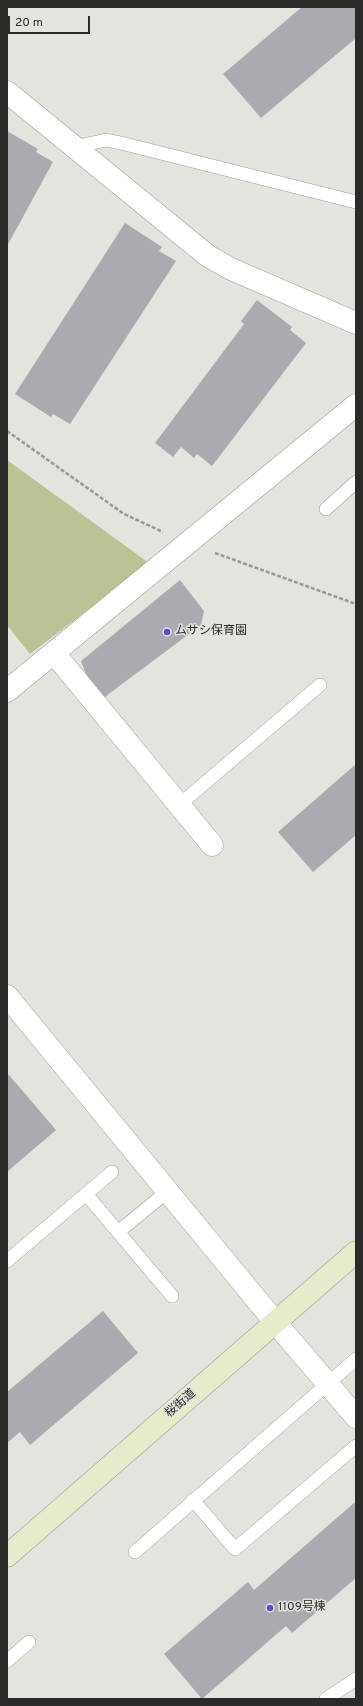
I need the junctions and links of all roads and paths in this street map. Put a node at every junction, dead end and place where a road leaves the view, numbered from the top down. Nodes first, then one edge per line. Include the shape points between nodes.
1 (7, 92) edge
2 (75, 148) junction
3 (356, 202) edge
4 (356, 323) edge
5 (356, 405) edge
6 (7, 432) edge
7 (356, 482) edge
8 (326, 509) dead end
9 (188, 544) junction
10 (356, 604) edge
11 (54, 653) junction
12 (320, 685) dead end
13 (7, 691) edge
14 (179, 805) junction
15 (212, 845) dead end
16 (7, 996) edge
17 (112, 1172) dead end
18 (168, 1191) junction
19 (86, 1194) junction
20 (118, 1232) junction
21 (356, 1252) edge
22 (7, 1261) edge
23 (172, 1296) dead end
24 (275, 1322) junction
25 (356, 1358) edge
26 (327, 1383) junction
27 (356, 1417) edge
28 (356, 1446) edge
29 (193, 1500) junction
30 (135, 1552) dead end
31 (7, 1556) edge
32 (29, 1642) dead end
33 (7, 1661) edge
34 (356, 1679) edge
35 (326, 1699) edge

1 - 2 street
2 - 3 lane via 106,140
2 - 4 street via 208,256
5 - 9 street
6 - 9 path via 124,514
7 - 8 lane
9 - 10 path
9 - 11 street
11 - 13 street
11 - 14 street
12 - 14 lane
14 - 15 street
16 - 18 street
17 - 19 lane
18 - 20 lane
18 - 24 street
19 - 20 lane
19 - 22 lane
20 - 23 lane
21 - 24 street, 桜街道
24 - 26 street
24 - 31 street, 桜街道
25 - 26 lane
26 - 27 street
26 - 29 lane
28 - 29 lane via 235,1549
29 - 30 lane
32 - 33 lane
34 - 35 lane

